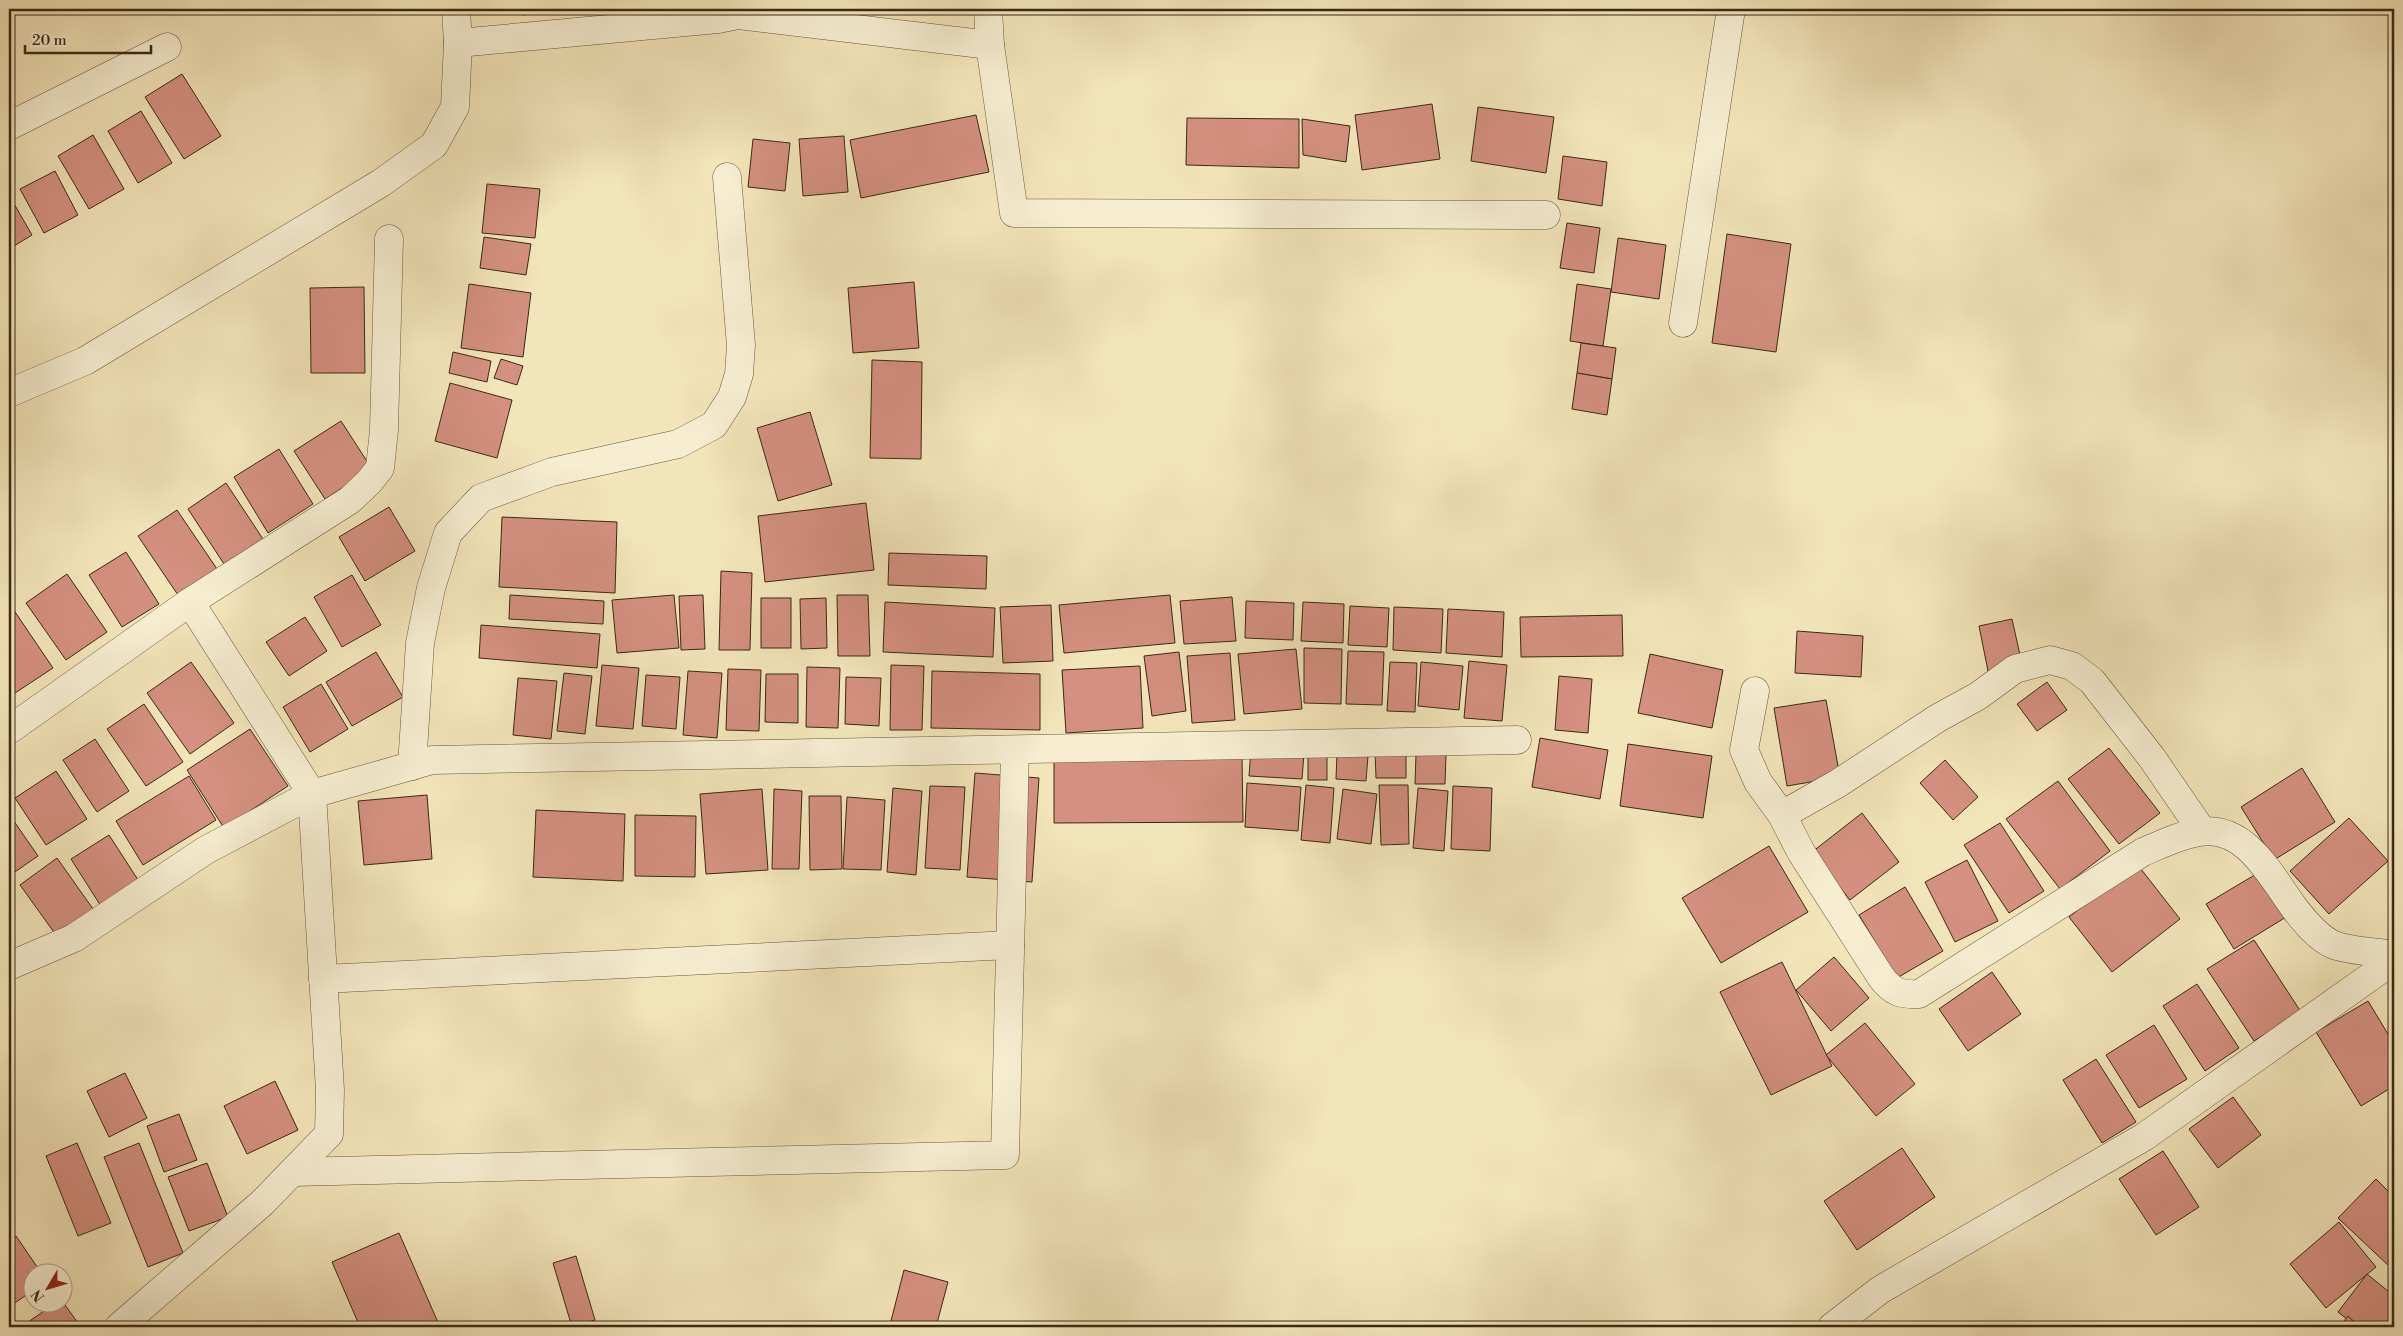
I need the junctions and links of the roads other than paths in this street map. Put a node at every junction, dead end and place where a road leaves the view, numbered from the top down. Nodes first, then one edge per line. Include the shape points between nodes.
1 (456, 9) edge
2 (988, 9) edge
3 (1731, 9) edge
4 (458, 43) junction
5 (990, 45) junction
6 (167, 47) dead end
7 (9, 126) edge
8 (727, 177) dead end
9 (1546, 215) dead end
10 (389, 239) dead end
11 (1683, 324) dead end
12 (9, 393) edge
13 (190, 602) junction
14 (1755, 691) dead end
15 (9, 730) edge
16 (1518, 740) dead end
17 (1015, 750) junction
18 (412, 766) junction
19 (312, 794) junction
20 (1782, 815) junction
21 (2202, 831) junction
22 (1010, 945) junction
23 (2394, 956) edge
24 (2394, 960) edge
25 (9, 966) edge
26 (323, 979) junction
27 (293, 1172) junction
28 (119, 1327) edge
29 (1832, 1327) edge

1 - 4 street
2 - 5 street
3 - 11 street
4 - 5 street via 738,15
4 - 12 street via 455,106 434,145 381,183 86,361
5 - 9 street via 1014,213
6 - 7 street
8 - 18 street via 741,345 739,374 732,397 714,425 678,444 552,472 482,498 448,533 431,588 420,643
10 - 13 street via 384,430 380,468 350,500
13 - 15 street
13 - 19 street
14 - 20 street via 1744,750 1758,782
16 - 17 street
17 - 18 street via 432,760
17 - 22 street
18 - 19 street
19 - 25 street via 206,850 74,938
19 - 26 street
20 - 21 street via 1978,696 2015,669 2050,660 2072,666 2092,681 2152,758
20 - 21 street via 1801,852 1881,978 1889,988 1902,995 1919,994 2143,852
21 - 23 street via 2225,832 2241,842 2257,857 2314,931 2334,945
22 - 26 street
22 - 27 street via 1005,1155
24 - 29 street via 2144,1136 1880,1290
26 - 27 street via 330,1090 329,1134
27 - 28 street via 262,1203

